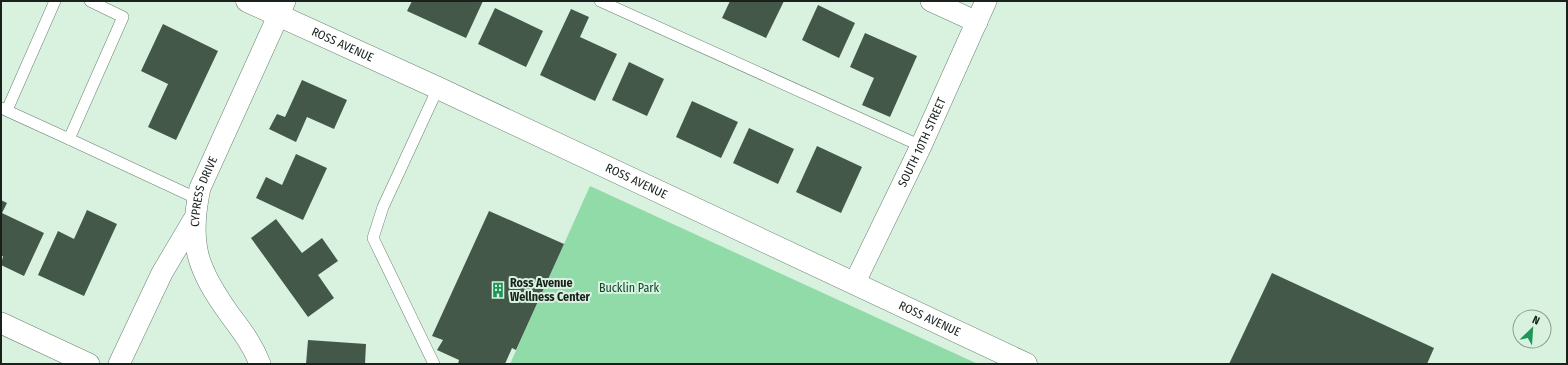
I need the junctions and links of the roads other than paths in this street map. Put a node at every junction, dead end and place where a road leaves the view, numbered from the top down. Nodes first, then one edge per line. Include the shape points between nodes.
1 (55, 1) edge
2 (90, 1) edge
3 (247, 1) edge
4 (600, 1) edge
5 (931, 1) edge
6 (986, 1) edge
7 (282, 8) edge
8 (977, 22) junction
9 (438, 88) junction
10 (4, 109) edge
11 (68, 139) junction
12 (921, 146) junction
13 (196, 209) junction
14 (856, 282) junction
15 (1, 323) edge
16 (90, 364) edge
17 (119, 364) edge
18 (260, 364) edge
19 (434, 364) edge
20 (1026, 364) edge

1 - 10 lane
2 - 11 lane via 123,17
3 - 7 street, ROSS AVENUE
4 - 12 lane
5 - 8 street
6 - 8 street, SOUTH 10TH STREET
7 - 9 street, ROSS AVENUE
7 - 13 street, CYPRESS DRIVE via 200,188
8 - 12 street, SOUTH 10TH STREET
9 - 14 street, ROSS AVENUE
9 - 19 lane via 383,207 372,238
10 - 11 lane
11 - 13 lane
12 - 14 street, SOUTH 10TH STREET
13 - 17 street
13 - 18 street, CYPRESS DRIVE via 197,257 213,292 254,348
14 - 20 street, ROSS AVENUE
15 - 16 street

